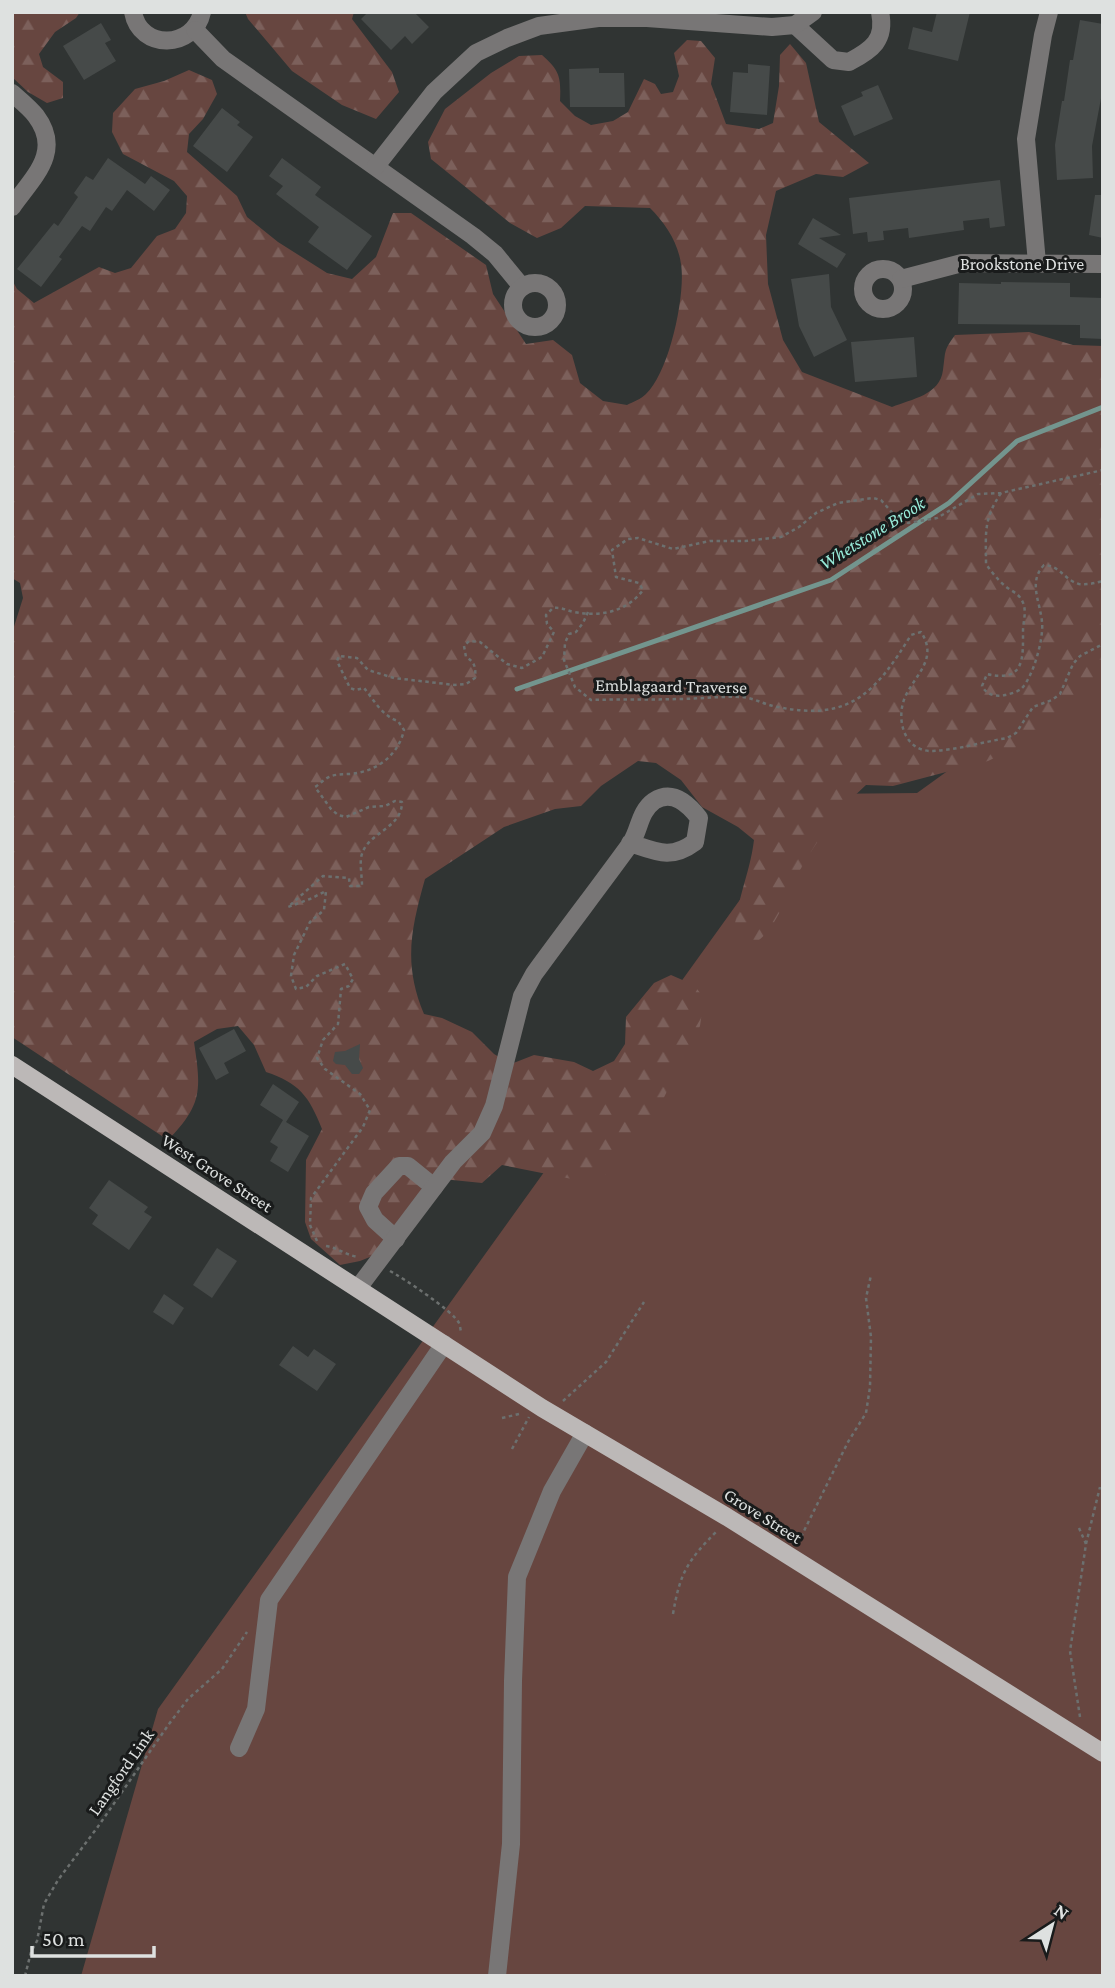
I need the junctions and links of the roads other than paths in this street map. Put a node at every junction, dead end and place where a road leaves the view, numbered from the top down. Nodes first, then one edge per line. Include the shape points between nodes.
1 (133, 12) edge
2 (202, 12) edge
3 (813, 12) edge
4 (880, 12) edge
5 (1049, 12) edge
6 (795, 25) junction
7 (195, 30) junction
8 (12, 93) edge
9 (376, 166) junction
10 (12, 207) edge
11 (1037, 263) junction
12 (1103, 264) edge
13 (901, 279) dead end
14 (522, 287) dead end
15 (630, 843) dead end
16 (12, 1065) edge
17 (434, 1188) junction
18 (396, 1239) junction
19 (358, 1288) junction
20 (401, 1315) joint
21 (444, 1344) junction
22 (585, 1433) junction
23 (239, 1748) dead end
24 (1103, 1753) edge
25 (497, 1976) edge

1 - 7 street via 140,29 161,41 173,41
2 - 7 street
3 - 6 street
4 - 6 street via 883,27 876,43 849,62 833,60
5 - 11 street via 1026,139
6 - 9 street via 598,18 539,26 477,53 434,92
7 - 9 street via 223,59
8 - 10 street via 36,116 47,139 46,159
9 - 14 street via 495,254
11 - 12 street, Brookstone Drive
11 - 13 street, Brookstone Drive via 962,263
15 - 17 street via 534,974 522,996 494,1106 482,1133
16 - 19 main road, West Grove Street
17 - 18 street
17 - 18 street via 408,1166 399,1166 374,1193 368,1207
18 - 19 street
19 - 20 main road, West Grove Street
20 - 21 main road, Grove Street
21 - 22 main road, Grove Street
21 - 23 street via 269,1600 256,1709
22 - 24 main road, Grove Street
22 - 25 street via 552,1491 517,1577 511,1844

